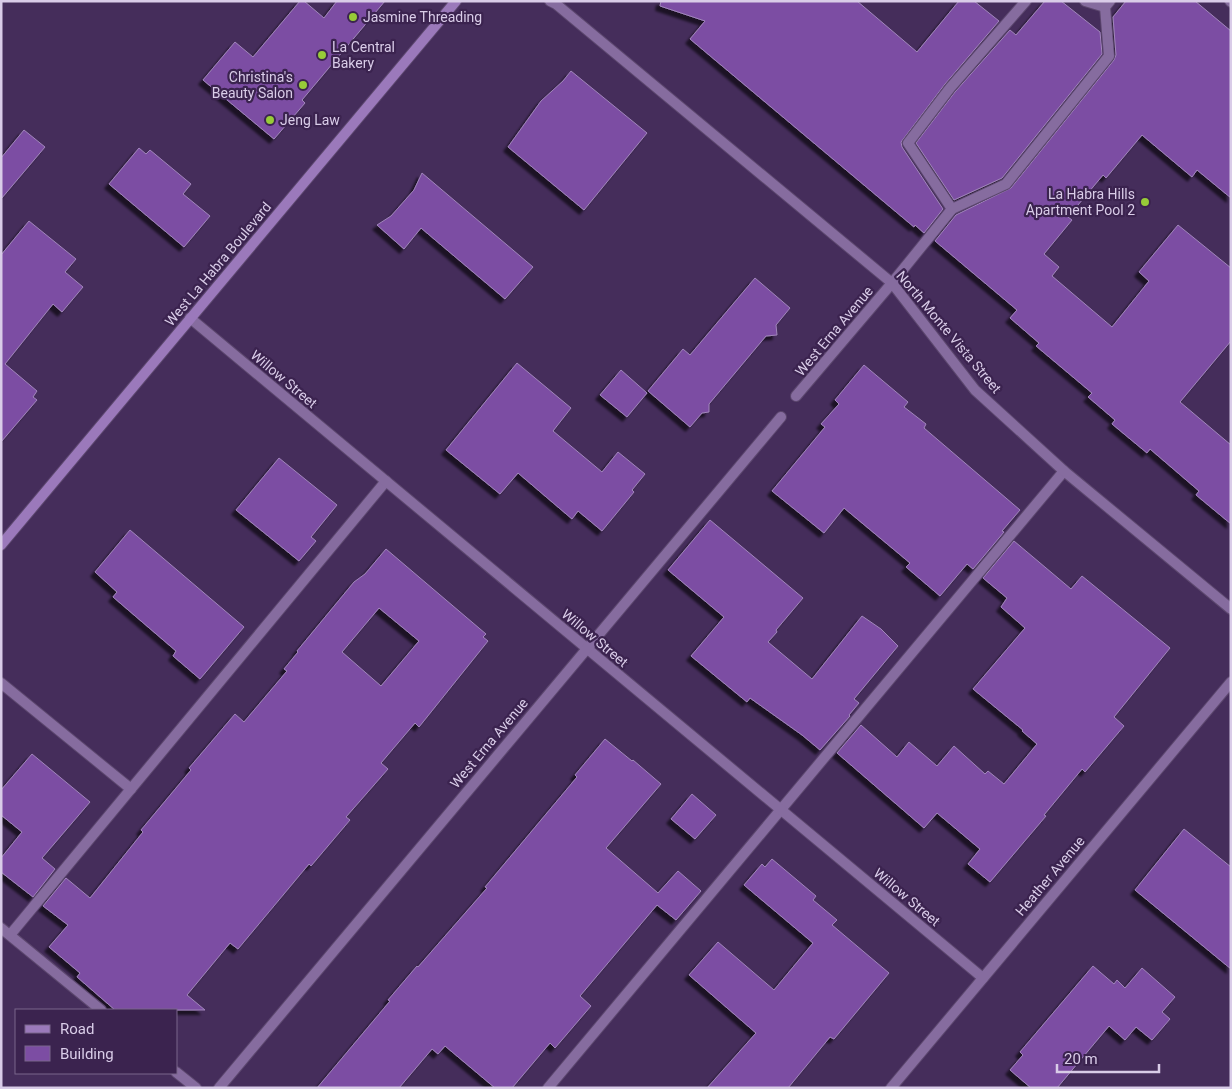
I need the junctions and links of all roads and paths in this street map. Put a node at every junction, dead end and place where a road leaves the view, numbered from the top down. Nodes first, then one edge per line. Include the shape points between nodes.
1 (456, 1) edge
2 (550, 1) edge
3 (1026, 1) edge
4 (1085, 1) edge
5 (1108, 4) edge
6 (952, 209) junction
7 (892, 284) junction
8 (190, 318) junction
9 (796, 396) dead end
10 (781, 417) dead end
11 (1064, 471) junction
12 (386, 481) junction
13 (1, 545) edge
14 (1230, 605) edge
15 (587, 649) junction
16 (1, 682) edge
17 (1231, 682) edge
18 (131, 789) junction
19 (780, 810) junction
20 (1, 928) edge
21 (10, 935) junction
22 (983, 978) junction
23 (100, 1009) edge
24 (178, 1074) edge
25 (196, 1088) edge
26 (219, 1088) edge
27 (548, 1088) edge
28 (891, 1088) edge

1 - 8 main road, West La Habra Boulevard
2 - 7 street, North Monte Vista Street
3 - 6 street via 950,88 908,143
4 - 5 street
5 - 6 street via 1109,56 1006,184
6 - 7 street, West Erna Avenue
7 - 9 street, West Erna Avenue
7 - 11 street, North Monte Vista Street via 975,390
8 - 12 street, Willow Street
8 - 13 main road, West La Habra Boulevard
10 - 15 street, West Erna Avenue
11 - 14 street, North Monte Vista Street
11 - 19 street
12 - 15 street, Willow Street
12 - 18 street
15 - 19 street, Willow Street
15 - 26 street, West Erna Avenue
16 - 18 street
17 - 22 street, Heather Avenue
18 - 21 street
19 - 22 street, Willow Street
19 - 27 street
20 - 21 street
21 - 23 street
22 - 28 street, Heather Avenue
24 - 25 street

